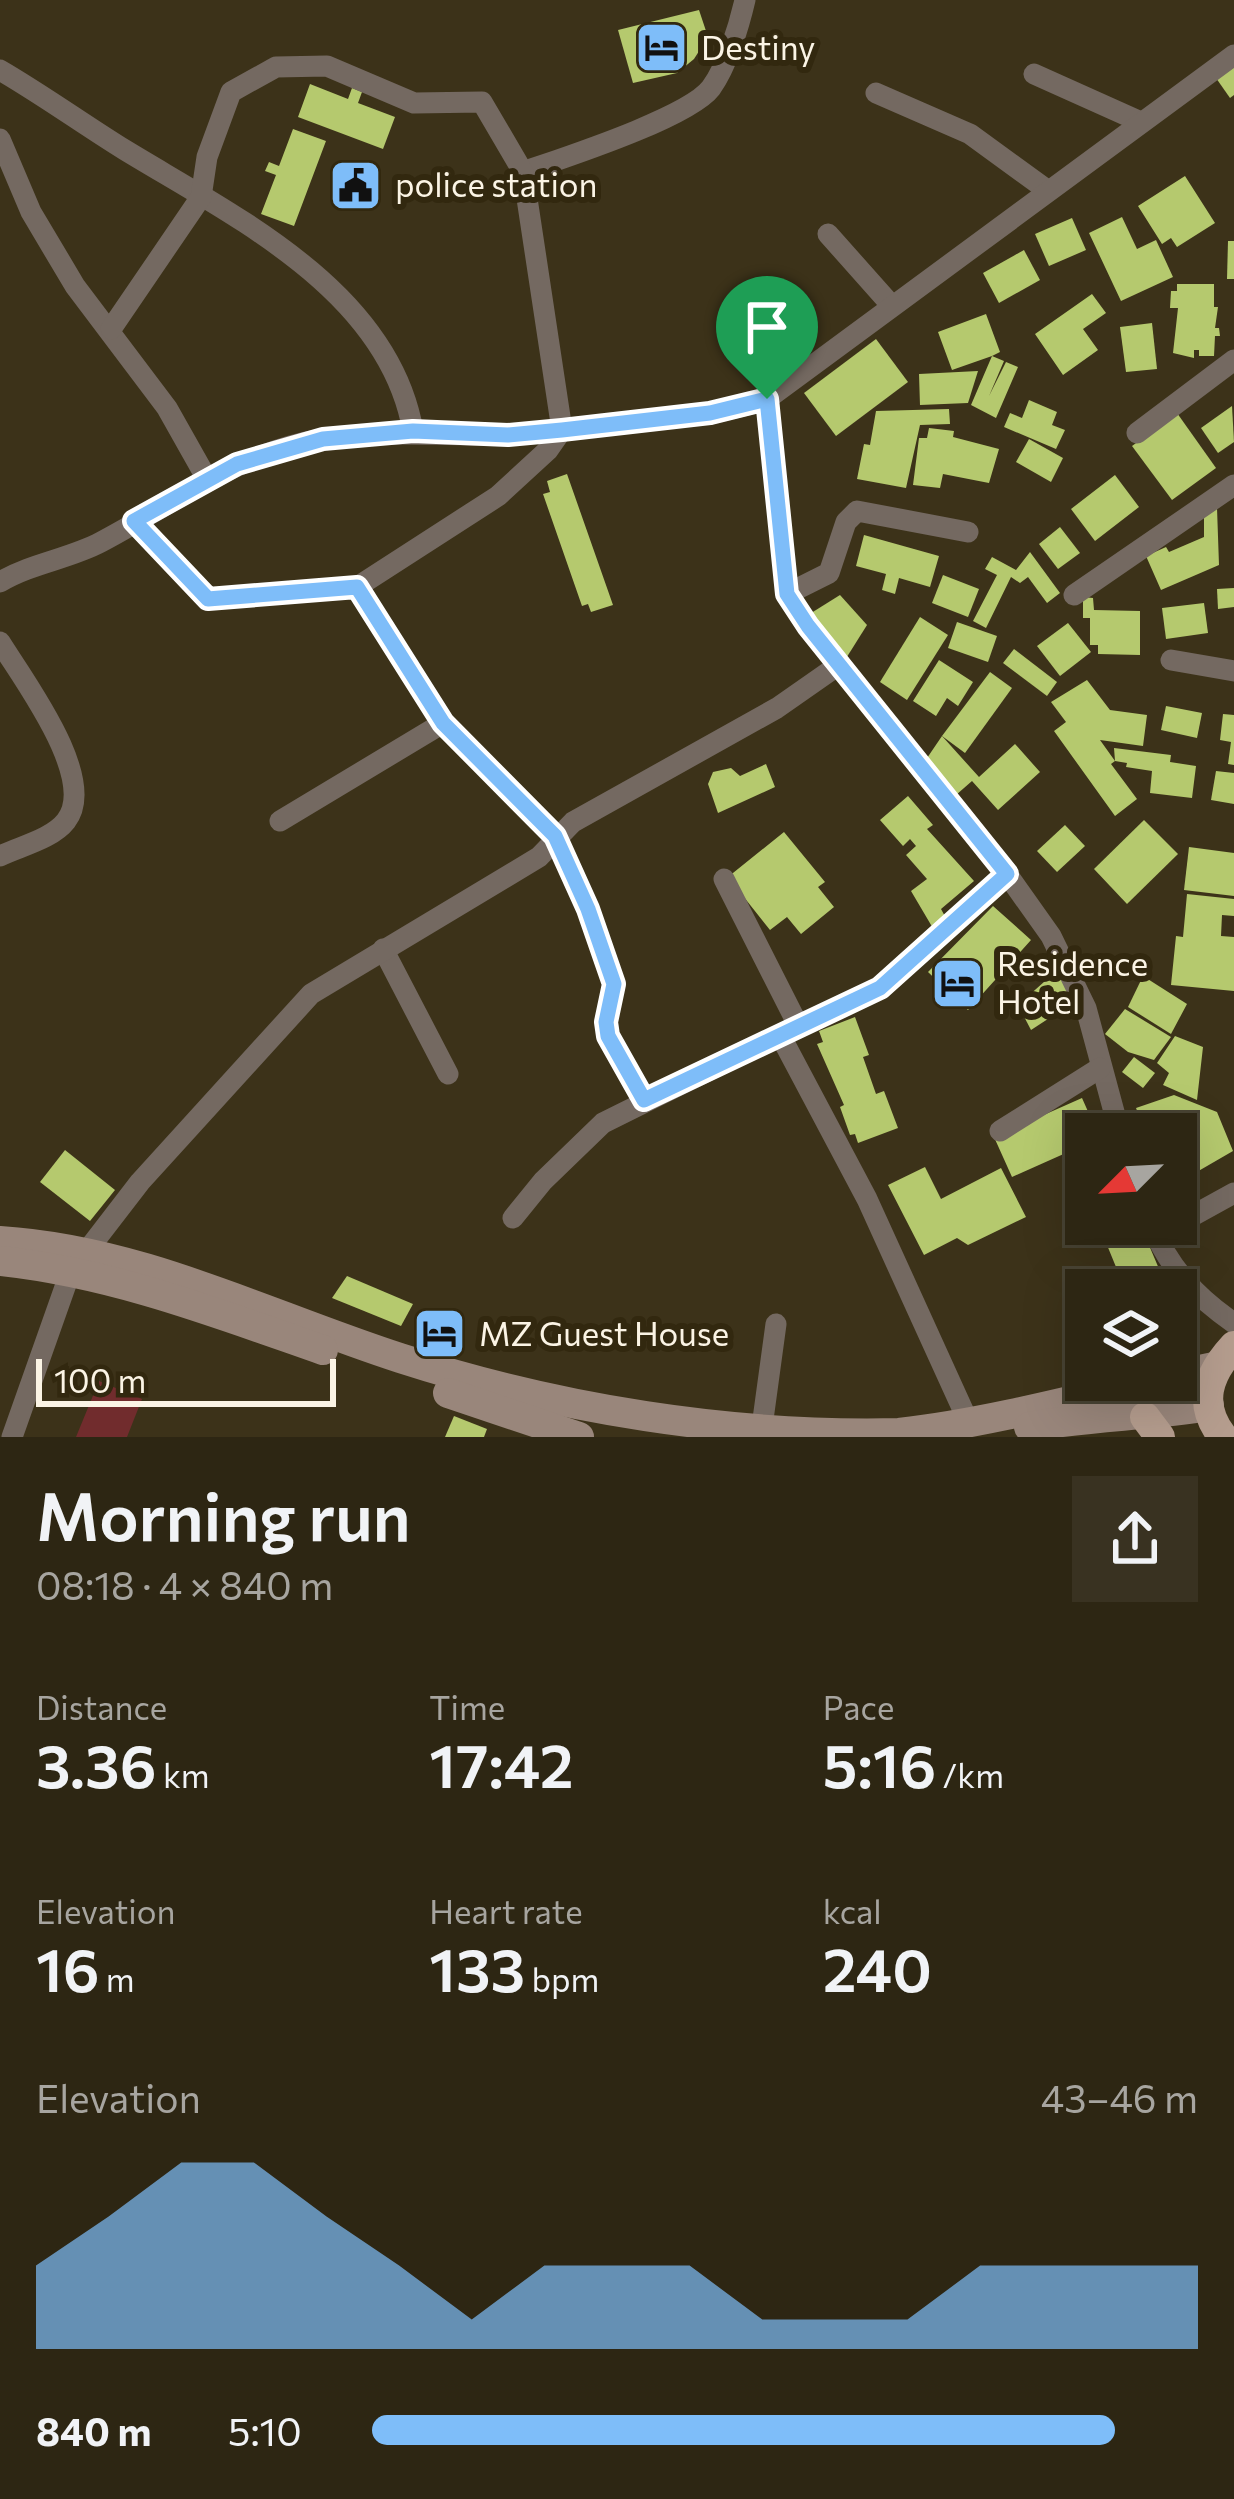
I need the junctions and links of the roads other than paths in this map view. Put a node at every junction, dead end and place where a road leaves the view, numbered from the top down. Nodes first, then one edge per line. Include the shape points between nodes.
1 (745, 0) edge
2 (1234, 56) edge
3 (0, 70) edge
4 (1034, 74) dead end
5 (876, 93) dead end
6 (1141, 122) junction
7 (0, 139) edge
8 (523, 172) junction
9 (1047, 190) junction
10 (201, 197) junction
11 (828, 234) dead end
12 (892, 306) junction
13 (111, 329) junction
14 (1234, 360) edge
15 (767, 399) junction
16 (562, 430) junction
17 (413, 431) junction
18 (1137, 433) dead end
19 (207, 479) junction
20 (1234, 485) edge
21 (134, 521) junction
22 (968, 532) dead end
23 (0, 582) edge
24 (357, 587) junction
25 (787, 594) junction
26 (1074, 595) dead end
27 (0, 642) edge
28 (1171, 660) dead end
29 (840, 664) junction
30 (1234, 671) edge
31 (443, 723) junction
32 (280, 821) dead end
33 (555, 836) junction
34 (0, 856) edge
35 (1007, 874) junction
36 (724, 878) dead end
37 (383, 949) junction
38 (789, 1031) junction
39 (1100, 1068) junction
40 (448, 1074) dead end
41 (644, 1100) junction
42 (1114, 1113) edge
43 (1000, 1131) dead end
44 (1234, 1193) edge
45 (1197, 1210) edge
46 (513, 1218) dead end
47 (0, 1240) edge
48 (1162, 1245) edge
49 (0, 1262) edge
50 (78, 1263) junction
51 (1234, 1323) edge
52 (776, 1324) dead end
53 (1224, 1357) edge
54 (1102, 1401) edge
55 (1089, 1406) junction
56 (1152, 1427) edge
57 (1218, 1428) edge
58 (584, 1429) edge
59 (972, 1429) edge
60 (761, 1434) junction
61 (12, 1437) edge

1 - 8 street via 711,88 688,106
2 - 6 street
3 - 10 street
4 - 6 street
5 - 9 street via 970,134
6 - 9 street
7 - 13 street via 31,212
8 - 10 street via 482,102 414,103 327,66 276,67 231,92
8 - 16 street
9 - 12 street
10 - 13 street
10 - 17 street via 308,269 358,317 396,376
11 - 12 street
12 - 15 street
13 - 19 street
14 - 18 street
15 - 16 street
15 - 25 street
16 - 17 street
16 - 24 street via 498,496
17 - 19 street via 323,439
19 - 21 street
20 - 26 street
21 - 23 street via 98,544
21 - 24 street via 208,599
22 - 25 street via 856,511 830,573
24 - 31 street
25 - 29 street
27 - 34 street via 50,721 74,793 65,823
28 - 30 street
29 - 33 street
29 - 35 street
31 - 32 street
31 - 33 street
33 - 37 street via 539,857
33 - 41 street via 614,984 608,1036
35 - 38 street via 880,988
35 - 39 street via 1068,966
36 - 38 street
37 - 40 street
37 - 50 street via 311,994 140,1182
38 - 41 street
38 - 59 street
39 - 42 street
39 - 43 street
41 - 46 street via 574,1148
44 - 45 street
47 - 50 main road
48 - 51 street via 1197,1297
49 - 50 main road
50 - 58 main road via 262,1305
50 - 61 street
52 - 60 street
53 - 57 main road
54 - 55 main road
55 - 56 main road
55 - 59 main road
56 - 57 main road
58 - 60 main road
59 - 60 main road

